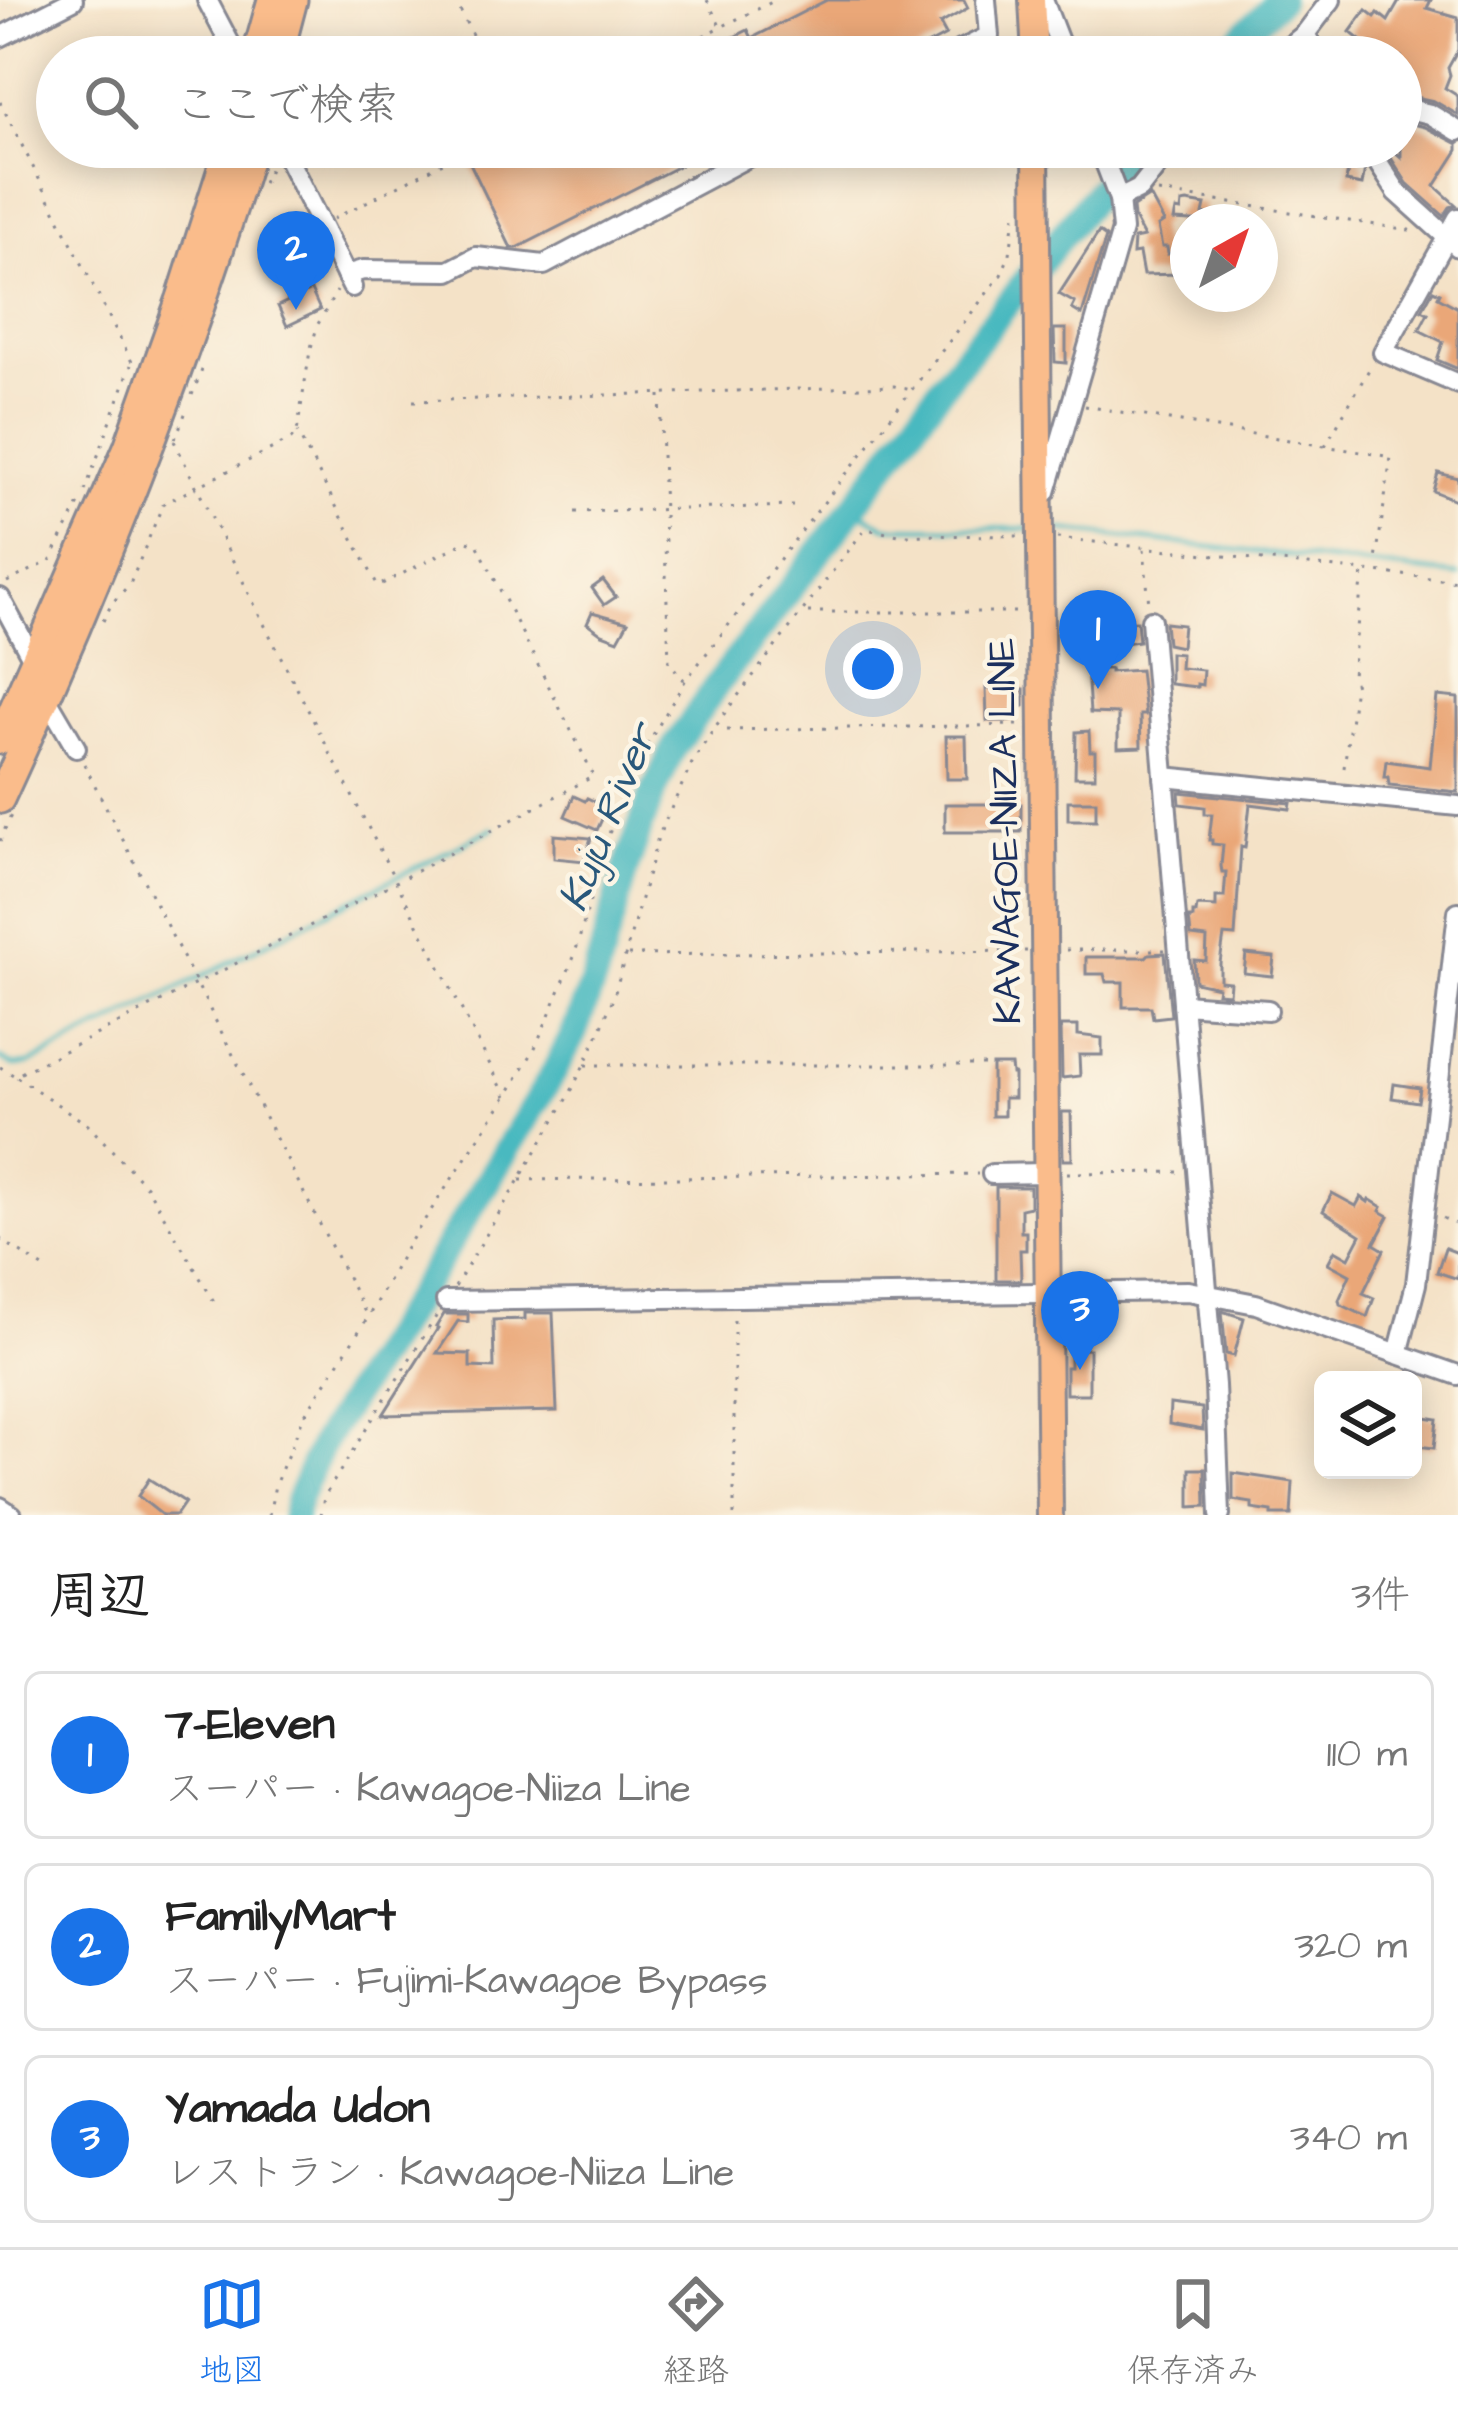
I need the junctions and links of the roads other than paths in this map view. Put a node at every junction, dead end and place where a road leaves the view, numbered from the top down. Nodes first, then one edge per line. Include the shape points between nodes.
1 (73, 0) edge
2 (207, 0) edge
3 (272, 0) edge
4 (293, 0) edge
5 (986, 0) edge
6 (1032, 0) edge
7 (1043, 0) edge
8 (1330, 0) edge
9 (1305, 34) joint
10 (226, 36) edge
11 (262, 36) edge
12 (284, 36) edge
13 (989, 36) edge
14 (1034, 36) edge
15 (1057, 36) edge
16 (1303, 36) edge
17 (0, 37) edge
18 (1422, 112) edge
19 (1458, 131) edge
20 (221, 168) edge
21 (246, 168) edge
22 (292, 168) edge
23 (726, 168) edge
24 (1036, 168) edge
25 (1106, 168) edge
26 (1156, 168) edge
27 (1382, 168) edge
28 (1119, 199) junction
29 (1458, 218) edge
30 (1452, 242) edge
31 (1458, 384) edge
32 (1039, 525) junction
33 (0, 598) edge
34 (1151, 620) road end
35 (35, 662) junction
36 (46, 697) junction
37 (0, 740) edge
38 (76, 748) road end
39 (1164, 777) junction
40 (0, 799) edge
41 (1458, 806) edge
42 (1458, 912) edge
43 (1183, 1004) junction
44 (1268, 1010) dead end
45 (1046, 1173) junction
46 (992, 1174) road end
47 (1048, 1291) junction
48 (1207, 1294) junction
49 (446, 1301) road end
50 (1398, 1354) junction
51 (1458, 1375) edge
52 (0, 1507) edge
53 (12, 1515) edge
54 (1050, 1515) edge
55 (1220, 1515) edge

1 - 17 street
2 - 10 street
3 - 11 highway
4 - 12 highway
5 - 13 street
6 - 14 main road
7 - 15 street
8 - 9 street
9 - 16 street
18 - 19 street
20 - 35 highway via 142,371 104,507
21 - 36 highway via 165,435
22 - 23 street via 349,281 363,270 449,271 476,257 544,265
24 - 32 main road, KAWAGOE-NIIZA LINE
25 - 28 street
26 - 28 street
27 - 30 street
28 - 32 street via 1122,230
29 - 30 street
30 - 31 street via 1383,352
32 - 45 main road, KAWAGOE-NIIZA LINE
33 - 35 street
34 - 39 street
35 - 36 street
35 - 37 highway
36 - 38 street
36 - 40 highway
39 - 41 street
39 - 43 street
42 - 50 street via 1416,1284
43 - 44 street
43 - 48 street
45 - 46 street
45 - 47 main road, KAWAGOE-NIIZA LINE
47 - 48 street
47 - 49 street
47 - 54 main road, KAWAGOE-NIIZA LINE
48 - 50 street
48 - 55 street
50 - 51 street
52 - 53 street

